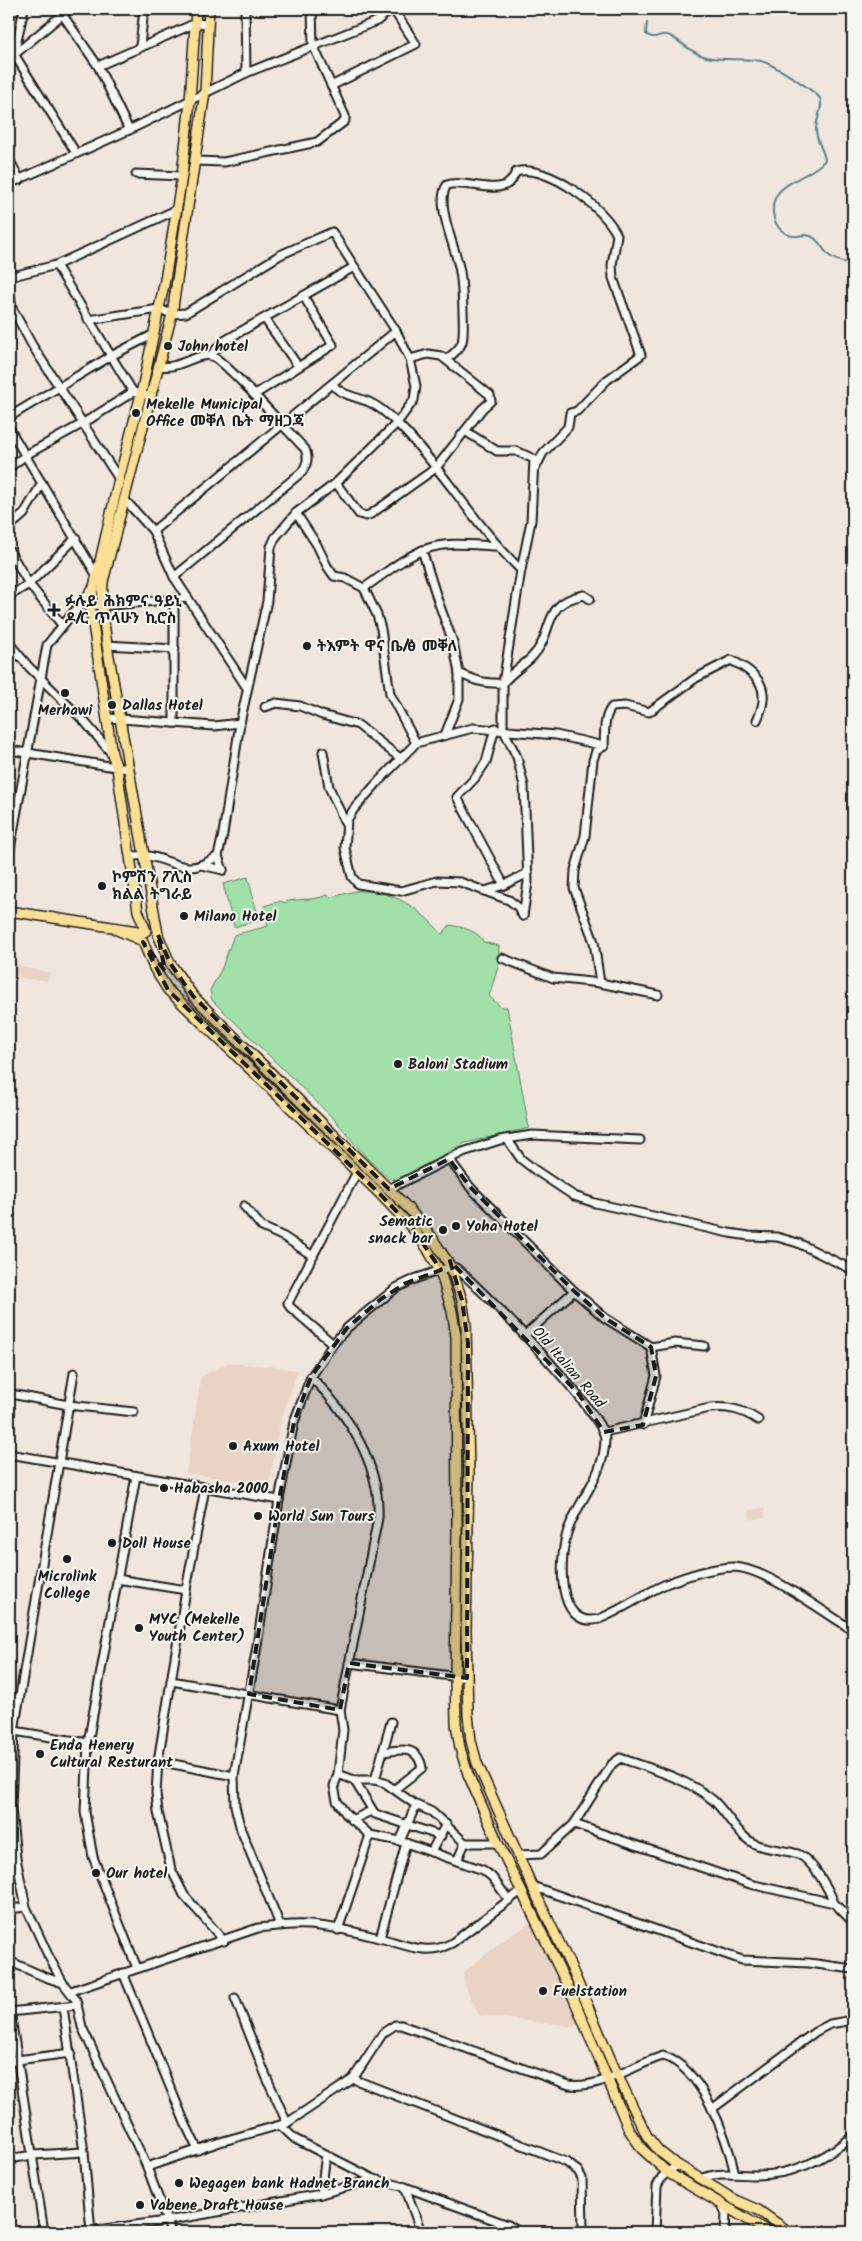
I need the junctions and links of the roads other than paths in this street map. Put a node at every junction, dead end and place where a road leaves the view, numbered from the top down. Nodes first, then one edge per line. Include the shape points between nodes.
1 (24, 9) edge
2 (69, 9) edge
3 (144, 9) edge
4 (196, 9) edge
5 (209, 9) edge
6 (245, 9) edge
7 (312, 9) edge
8 (392, 9) edge
9 (62, 14) junction
10 (196, 23) junction
11 (208, 24) junction
12 (313, 45) junction
13 (140, 46) junction
14 (11, 57) edge
15 (98, 66) junction
16 (246, 73) junction
17 (331, 86) junction
18 (205, 92) junction
19 (190, 101) junction
20 (129, 130) junction
21 (76, 153) junction
22 (9, 159) edge
23 (196, 161) junction
24 (136, 174) dead end
25 (182, 176) junction
26 (20, 180) junction
27 (9, 184) edge
28 (176, 210) junction
29 (56, 265) junction
30 (9, 266) edge
31 (354, 267) junction
32 (11, 277) edge
33 (9, 290) edge
34 (304, 297) junction
35 (159, 309) junction
36 (172, 314) junction
37 (266, 319) junction
38 (88, 320) junction
39 (396, 331) junction
40 (154, 334) junction
41 (111, 356) junction
42 (210, 356) junction
43 (410, 359) junction
44 (447, 359) junction
45 (160, 366) junction
46 (298, 366) junction
47 (332, 384) junction
48 (59, 386) junction
49 (137, 393) junction
50 (254, 395) junction
51 (152, 397) junction
52 (9, 417) edge
53 (397, 423) junction
54 (82, 424) junction
55 (281, 425) junction
56 (9, 428) edge
57 (465, 431) junction
58 (26, 455) junction
59 (9, 468) edge
60 (436, 468) junction
61 (535, 469) junction
62 (118, 479) junction
63 (42, 483) junction
64 (336, 483) junction
65 (125, 500) junction
66 (296, 513) junction
67 (9, 527) edge
68 (153, 532) junction
69 (76, 538) junction
70 (495, 546) junction
71 (9, 550) edge
72 (422, 550) junction
73 (521, 570) junction
74 (100, 578) junction
75 (174, 578) junction
76 (29, 584) junction
77 (93, 588) junction
78 (364, 588) junction
79 (9, 596) edge
80 (188, 598) junction
81 (590, 599) dead end
82 (174, 601) junction
83 (90, 604) junction
84 (102, 606) junction
85 (62, 625) junction
86 (107, 645) junction
87 (11, 648) edge
88 (175, 649) junction
89 (459, 673) junction
90 (40, 679) junction
91 (504, 683) junction
92 (247, 688) junction
93 (265, 707) dead end
94 (119, 717) junction
95 (108, 718) junction
96 (757, 720) dead end
97 (174, 723) junction
98 (240, 723) junction
99 (499, 729) junction
100 (445, 734) junction
101 (416, 743) junction
102 (604, 746) junction
103 (9, 750) edge
104 (323, 752) dead end
105 (28, 753) junction
106 (112, 754) junction
107 (400, 758) junction
108 (117, 768) junction
109 (128, 769) junction
110 (347, 826) junction
111 (143, 854) junction
112 (9, 855) edge
113 (218, 856) junction
114 (131, 857) junction
115 (200, 865) junction
116 (528, 873) junction
117 (504, 885) junction
118 (484, 891) junction
119 (9, 911) edge
120 (138, 911) junction
121 (107, 926) junction
122 (126, 928) junction
123 (158, 934) junction
124 (144, 936) junction
125 (502, 958) dead end
126 (600, 983) junction
127 (658, 994) dead end
128 (507, 1139) junction
129 (640, 1140) dead end
130 (449, 1159) junction
131 (357, 1172) junction
132 (389, 1189) junction
133 (244, 1206) dead end
134 (313, 1256) junction
135 (451, 1268) junction
136 (853, 1270) edge
137 (440, 1271) junction
138 (574, 1291) junction
139 (524, 1336) junction
140 (333, 1344) junction
141 (704, 1346) dead end
142 (651, 1347) junction
143 (74, 1373) dead end
144 (311, 1377) junction
145 (11, 1394) dead end
146 (68, 1405) junction
147 (134, 1412) dead end
148 (758, 1420) dead end
149 (643, 1425) junction
150 (604, 1432) junction
151 (9, 1454) edge
152 (58, 1462) junction
153 (136, 1476) junction
154 (205, 1488) junction
155 (279, 1500) junction
156 (117, 1579) junction
157 (186, 1590) junction
158 (853, 1630) edge
159 (349, 1663) junction
160 (455, 1678) junction
161 (467, 1678) junction
162 (172, 1681) junction
163 (249, 1694) junction
164 (9, 1697) edge
165 (19, 1699) junction
166 (340, 1710) junction
167 (391, 1722) dead end
168 (14, 1731) junction
169 (88, 1744) junction
170 (384, 1752) junction
171 (158, 1761) junction
172 (338, 1774) junction
173 (234, 1776) junction
174 (354, 1780) junction
175 (375, 1780) junction
176 (395, 1789) junction
177 (416, 1805) junction
178 (371, 1811) junction
179 (352, 1820) junction
180 (446, 1824) junction
181 (574, 1824) junction
182 (408, 1825) junction
183 (370, 1835) junction
184 (441, 1836) junction
185 (403, 1842) junction
186 (465, 1843) junction
187 (498, 1843) junction
188 (431, 1852) junction
189 (518, 1855) junction
190 (12, 1858) edge
191 (457, 1861) junction
192 (532, 1886) junction
193 (521, 1891) junction
194 (509, 1900) junction
195 (834, 1903) junction
196 (26, 1907) junction
197 (9, 1909) edge
198 (853, 1922) edge
199 (280, 1925) junction
200 (338, 1930) junction
201 (380, 1938) junction
202 (224, 1941) junction
203 (9, 1961) edge
204 (571, 1967) junction
205 (137, 1968) junction
206 (853, 1969) edge
207 (562, 1972) junction
208 (124, 1973) junction
209 (63, 1983) junction
210 (71, 1991) junction
211 (582, 1992) junction
212 (573, 1997) junction
213 (235, 1998) dead end
214 (77, 2005) junction
215 (63, 2007) junction
216 (9, 2012) edge
217 (853, 2020) edge
218 (70, 2053) junction
219 (9, 2060) edge
220 (17, 2060) junction
221 (617, 2074) junction
222 (606, 2078) junction
223 (353, 2079) junction
224 (712, 2109) junction
225 (284, 2124) junction
226 (853, 2135) edge
227 (198, 2150) junction
228 (84, 2152) junction
229 (33, 2154) junction
230 (326, 2154) junction
231 (9, 2159) edge
232 (677, 2165) junction
233 (147, 2167) junction
234 (667, 2172) junction
235 (735, 2174) junction
236 (699, 2178) junction
237 (374, 2179) junction
238 (405, 2187) junction
239 (321, 2194) junction
240 (723, 2207) junction
241 (166, 2221) junction
242 (508, 2225) junction
243 (44, 2232) edge
244 (81, 2232) edge
245 (91, 2232) edge
246 (171, 2232) edge
247 (421, 2232) edge
248 (480, 2232) edge
249 (518, 2232) edge
250 (583, 2232) edge
251 (655, 2232) edge
252 (725, 2232) edge
253 (769, 2232) edge
254 (789, 2232) edge

1 - 14 street
2 - 9 street
3 - 13 street
4 - 10 main road
5 - 11 main road
6 - 16 street
7 - 12 street
8 - 12 street via 377,21
8 - 17 street via 416,44
9 - 14 street
9 - 15 street
10 - 11 street
10 - 13 street
10 - 19 main road
11 - 18 main road
12 - 16 street
12 - 17 street
13 - 15 street
14 - 21 street
15 - 20 street
16 - 18 street
17 - 23 street via 345,116 344,121 318,142 224,162
18 - 19 street
18 - 23 main road
19 - 20 street
19 - 25 main road
20 - 21 street
21 - 26 street
22 - 26 street
23 - 36 main road
24 - 25 street
25 - 28 main road
26 - 27 street
28 - 29 street
28 - 35 main road
29 - 32 street
29 - 38 street
30 - 32 street
31 - 34 street
31 - 36 street via 332,232 280,255 193,310
31 - 39 street
33 - 48 street via 12,308
34 - 37 street
34 - 46 street via 333,345
35 - 36 street
35 - 38 street
35 - 40 main road
36 - 45 main road
37 - 42 street via 224,341
37 - 46 street
38 - 41 street
39 - 43 street
39 - 47 street
40 - 41 street
40 - 49 main road
41 - 48 street
41 - 49 street
42 - 45 street via 172,367
42 - 50 street via 218,359
43 - 44 street via 436,354
43 - 53 street via 416,386 414,400
44 - 57 street via 492,399
44 - 61 street via 461,345 463,330 460,272 443,199 447,185 498,187 509,183 516,172 538,171 600,210 617,235 612,278 641,355 570,413 568,427 543,454
45 - 51 main road
46 - 50 street
47 - 53 street via 342,394 374,404
47 - 55 street
48 - 52 street
48 - 54 street
49 - 51 street
49 - 54 street
49 - 62 main road
50 - 55 street
51 - 65 main road
53 - 60 street
53 - 64 street
54 - 58 street
54 - 62 street
55 - 68 street
55 - 75 street via 308,455 302,472
56 - 58 street
57 - 60 street
57 - 61 street via 497,452 516,451 534,459
58 - 59 street
58 - 63 street
60 - 64 street via 366,516 359,514
60 - 70 street
61 - 73 street via 531,521
62 - 74 main road
63 - 67 street via 24,514
63 - 69 street
64 - 66 street
65 - 68 street
65 - 74 main road
66 - 78 street via 334,576 356,582
66 - 92 street via 270,547 267,601
68 - 75 street
69 - 74 street
69 - 76 street
70 - 72 street via 454,544
70 - 73 street
71 - 76 street
72 - 78 street
72 - 89 street via 453,642
73 - 91 street
74 - 77 main road
74 - 84 main road
75 - 80 street
76 - 79 street
76 - 85 street
77 - 83 main road
77 - 85 street
78 - 101 street via 381,629 390,694
80 - 82 street
80 - 92 street
81 - 91 street via 584,595 572,597 559,605 533,656 512,672
82 - 84 street
82 - 88 street
83 - 84 street
83 - 95 main road
84 - 86 main road
85 - 90 street via 48,645
86 - 88 street
86 - 94 main road
87 - 90 street
88 - 97 street
89 - 91 street via 489,684
89 - 100 street via 459,699
90 - 105 street
90 - 106 street via 84,721
91 - 99 street
92 - 98 street
93 - 107 street via 276,703 300,706 358,725
94 - 95 street
94 - 97 street
94 - 109 main road
95 - 106 main road
96 - 102 street via 763,708 764,689 756,676 731,660 696,678 649,712 625,706 612,707 608,711
97 - 98 street via 214,726
98 - 113 street
99 - 100 street via 473,728
99 - 102 street via 556,735
99 - 116 street via 517,757 524,786
99 - 117 street via 486,762 457,797
100 - 101 street
101 - 107 street
102 - 126 street via 596,751 585,836 573,879 594,942
103 - 105 street
104 - 110 street via 330,787
105 - 108 street
105 - 112 street
106 - 108 main road
107 - 110 street via 354,809
108 - 109 street
108 - 114 main road
109 - 111 main road
110 - 118 street via 344,848 352,877 358,884 401,890 451,881
111 - 114 street
111 - 115 street via 189,867
111 - 123 main road
113 - 115 street
113 - 115 street via 223,870
114 - 120 main road
116 - 117 street
116 - 118 street via 523,916 509,900
117 - 118 street
119 - 121 main road
120 - 122 main road via 136,923
120 - 124 main road
121 - 122 main road
121 - 124 main road
122 - 124 main road
123 - 124 main road via 154,930
123 - 124 main road via 158,940 148,946
123 - 132 main road via 170,963 193,996
124 - 131 main road via 154,968 168,990
125 - 126 street via 552,978
126 - 127 street
128 - 129 street via 532,1135
128 - 130 street
128 - 136 street via 520,1159 574,1196 595,1204 729,1233 776,1237 798,1243
130 - 132 street
130 - 138 street via 477,1195
131 - 134 street
131 - 137 main road via 413,1229
132 - 135 main road via 421,1223
133 - 134 street via 262,1227
134 - 140 street via 288,1304
135 - 137 street
135 - 139 street, Old Italian Road via 462,1273
135 - 161 main road via 462,1300 468,1343
137 - 140 street via 396,1288
137 - 160 main road via 456,1336
138 - 139 street
138 - 142 street via 605,1318
139 - 150 street, Old Italian Road via 578,1393
140 - 144 street
141 - 142 street via 675,1343
142 - 149 street via 656,1376
143 - 146 street
144 - 155 street via 294,1422
144 - 159 street via 336,1403 366,1457 374,1476 378,1505
145 - 146 street
146 - 147 street
146 - 152 street
148 - 149 street via 739,1410 722,1407
149 - 150 street
150 - 158 street, Old Italian Road via 602,1463 570,1524 564,1545 566,1598 577,1618 599,1620 668,1584 704,1572 733,1567 750,1570 783,1586
151 - 152 street
152 - 153 street
152 - 165 street
153 - 154 street
153 - 156 street
154 - 155 street
154 - 157 street
155 - 163 street
156 - 157 street
156 - 169 street
157 - 162 street
159 - 160 street
159 - 166 street
160 - 161 street
160 - 187 main road via 460,1748
161 - 189 main road via 473,1751
162 - 163 street
162 - 171 street
163 - 166 street
163 - 173 street
164 - 165 street
165 - 168 street
166 - 172 street via 343,1730
167 - 170 street
168 - 169 street
168 - 190 street
169 - 205 street via 85,1812 93,1857
170 - 175 street
170 - 176 street via 406,1749 416,1754 421,1763 422,1768
171 - 173 street
171 - 202 street via 158,1812 171,1869 184,1895
172 - 174 street
172 - 179 street via 334,1794
173 - 199 street via 240,1830
174 - 175 street
174 - 178 street
175 - 176 street
176 - 177 street
177 - 180 street via 432,1812
177 - 182 street
178 - 179 street
178 - 182 street
179 - 183 street
180 - 184 street
180 - 186 street
181 - 189 street via 541,1854
181 - 195 street via 750,1884
181 - 195 street via 612,1764 620,1758 664,1773 704,1794 744,1836 757,1844 800,1855 829,1890
182 - 184 street
182 - 185 street
183 - 185 street
183 - 200 street
184 - 188 street
185 - 188 street
185 - 201 street
186 - 187 street
186 - 191 street
187 - 193 main road
188 - 191 street
189 - 192 main road
190 - 196 street
191 - 194 street via 483,1870
192 - 204 main road
192 - 206 street via 742,1960
193 - 194 street
193 - 207 main road
194 - 201 street via 442,1949 406,1947
195 - 198 street
196 - 197 street
196 - 209 street
199 - 200 street via 303,1924
199 - 202 street via 258,1928
200 - 201 street
202 - 205 street
203 - 209 street
204 - 207 main road
204 - 211 main road
205 - 208 street
207 - 212 main road
208 - 210 street
208 - 227 street
209 - 210 street
210 - 214 street
211 - 212 main road
211 - 221 main road
212 - 222 main road
213 - 225 street
214 - 215 street
214 - 233 street via 82,2027
215 - 216 street
215 - 218 street
216 - 220 street
217 - 224 street via 830,2024 815,2032
218 - 220 street
218 - 228 street
219 - 220 street
220 - 229 street
221 - 222 street
221 - 224 street via 663,2056 672,2059 692,2076
221 - 232 main road via 647,2136
222 - 223 street via 580,2086 569,2085 395,2024 383,2033
222 - 234 main road via 635,2139
223 - 225 street
223 - 250 street via 566,2162 582,2178
224 - 235 street
225 - 227 street
225 - 230 street via 295,2139
226 - 235 street via 825,2156 800,2169 769,2175
227 - 233 street
228 - 229 street
228 - 245 street
229 - 231 street
229 - 243 street
230 - 237 street
230 - 239 street
232 - 234 street
232 - 236 main road
233 - 241 street
234 - 240 main road
234 - 251 street via 657,2186
235 - 236 street
236 - 254 main road via 758,2210
237 - 238 street
237 - 239 street
238 - 242 street
238 - 247 street
239 - 241 street
240 - 252 street
240 - 253 main road
241 - 245 street
241 - 246 street
242 - 248 street
242 - 249 street
244 - 245 street

